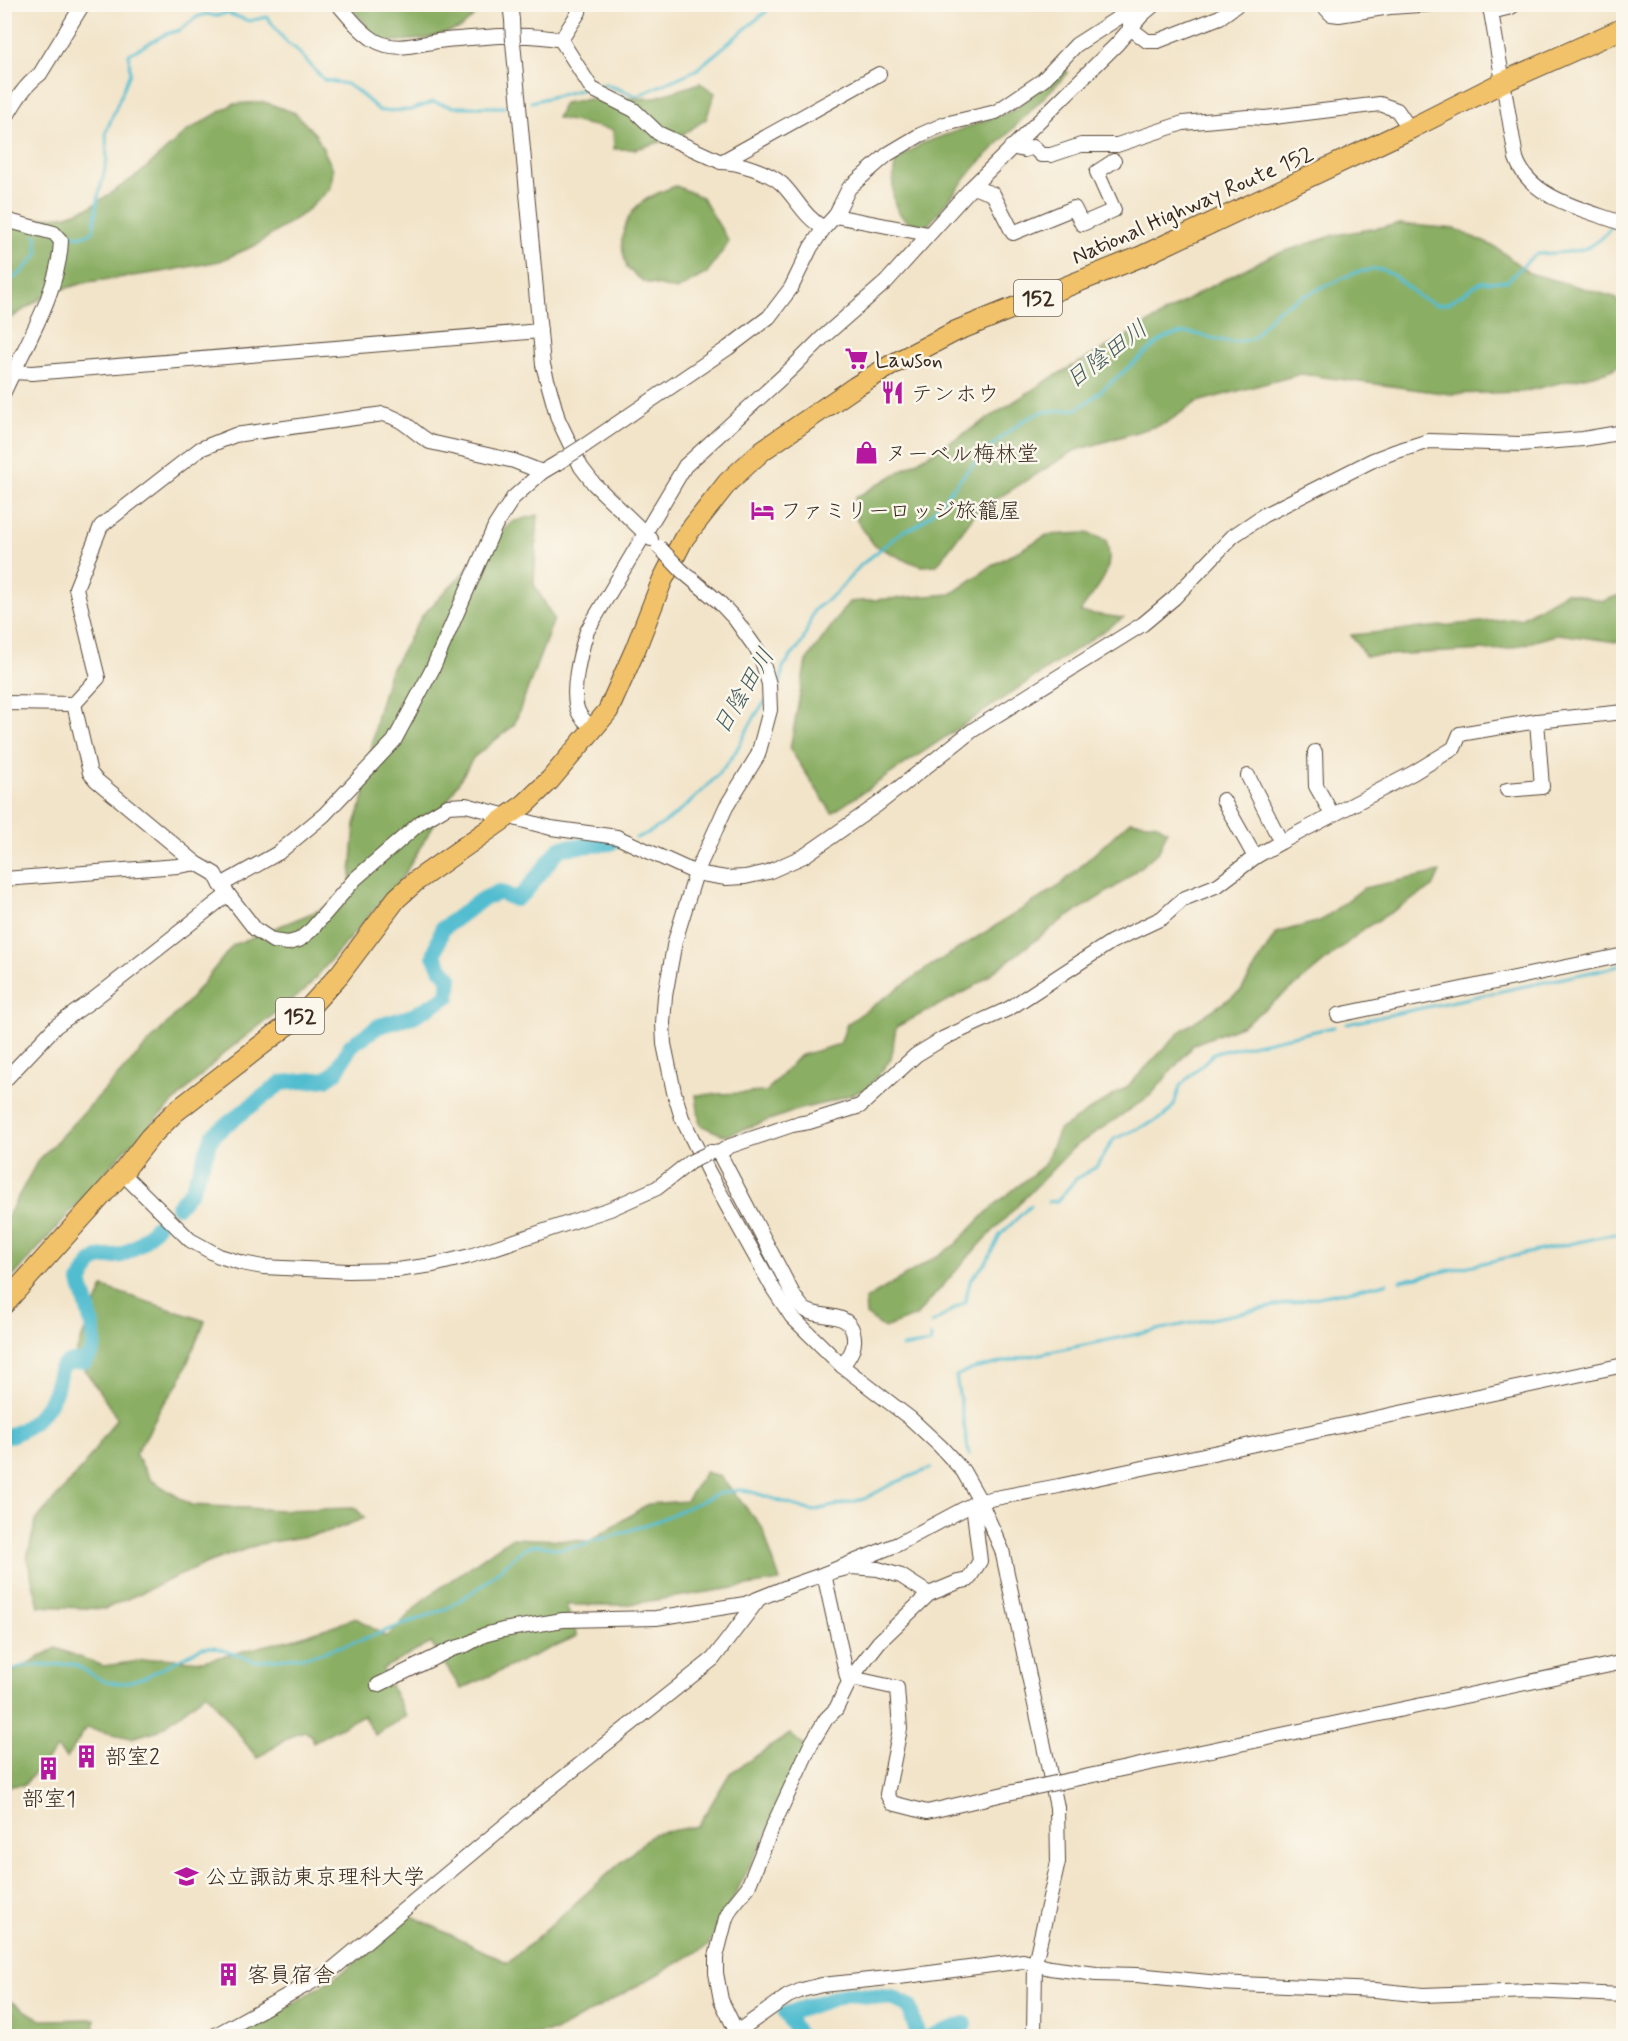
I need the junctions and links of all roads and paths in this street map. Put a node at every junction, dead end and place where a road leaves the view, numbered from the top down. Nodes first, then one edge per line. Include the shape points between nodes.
1 (83, 4) edge
2 (338, 4) edge
3 (510, 4) edge
4 (580, 4) edge
5 (1155, 4) edge
6 (1238, 4) edge
7 (1322, 4) edge
8 (1434, 4) edge
9 (1515, 4) edge
10 (1129, 8) edge
11 (1489, 8) edge
12 (1130, 28) junction
13 (1623, 28) edge
14 (561, 40) junction
15 (879, 74) dead end
16 (1503, 82) junction
17 (4, 121) edge
18 (1410, 129) junction
19 (1011, 147) junction
20 (1114, 161) dead end
21 (721, 162) junction
22 (972, 187) junction
23 (4, 215) edge
24 (835, 216) junction
25 (1623, 224) edge
26 (824, 228) junction
27 (928, 234) junction
28 (540, 331) junction
29 (13, 372) junction
30 (4, 392) edge
31 (1623, 432) edge
32 (542, 472) junction
33 (645, 534) junction
34 (4, 703) edge
35 (74, 704) junction
36 (1623, 712) edge
37 (1537, 721) junction
38 (593, 729) junction
39 (1315, 752) dead end
40 (1248, 776) dead end
41 (1507, 790) dead end
42 (1223, 800) dead end
43 (1332, 814) junction
44 (508, 816) junction
45 (1281, 842) junction
46 (1255, 857) junction
47 (196, 863) junction
48 (696, 873) junction
49 (4, 879) edge
50 (225, 890) junction
51 (1623, 956) edge
52 (1338, 1015) dead end
53 (4, 1081) edge
54 (715, 1152) junction
55 (122, 1173) junction
56 (4, 1304) edge
57 (1623, 1365) edge
58 (842, 1366) junction
59 (976, 1503) junction
60 (824, 1574) junction
61 (929, 1594) junction
62 (759, 1600) junction
63 (1623, 1662) edge
64 (851, 1678) junction
65 (378, 1685) dead end
66 (1035, 1963) junction
67 (1623, 1995) edge
68 (734, 2035) edge
69 (214, 2037) edge
70 (1034, 2037) edge

1 - 17 street via 40,74 21,92
2 - 14 street via 375,40 393,47 542,35
3 - 28 street, bridge
4 - 14 street
5 - 12 street
6 - 12 street via 1220,17 1158,41 1147,41
7 - 8 street via 1331,14 1339,15
9 - 11 street via 1511,8
10 - 12 street
10 - 24 street via 1076,45 1043,80 996,112 945,124 888,154 849,188
11 - 16 street
12 - 19 street
13 - 16 highway, National Highway Route 152 / 152
14 - 21 street via 592,88 634,110 658,133
15 - 21 street
16 - 18 highway, National Highway Route 152 / 152
16 - 25 street via 1516,158 1530,182 1550,196
18 - 19 street via 1397,110 1380,104 1183,123 1117,144 1081,145 1051,155 1041,155 1033,147
18 - 38 highway, National Highway Route 152 / 152 via 1142,256 956,331 855,387 763,450 728,482 684,538 608,711
19 - 22 street
20 - 22 street via 1097,172 1114,210 1082,224 1074,208 1013,233 993,194
21 - 26 street via 771,176 813,222
22 - 27 street
23 - 29 street via 9,221 54,233 61,241 48,299
24 - 26 street
24 - 27 street
26 - 32 street, bridge via 791,288 769,317
27 - 33 street via 886,282 685,466
28 - 29 street
28 - 33 street via 543,365 558,419 581,467
29 - 30 street
31 - 48 street via 1583,440 1520,444 1429,441 1373,460 1264,515 1233,536 1174,598 1143,624 973,730 804,856 768,872 745,877
32 - 35 street via 514,461 430,442 397,417 383,414 235,435 200,449 101,526 76,588 98,678
32 - 50 street via 513,498 495,526 432,670 394,741 324,815
33 - 38 street via 587,631 580,656 575,688 578,714
33 - 48 street, bridge via 735,619 760,654 769,684 770,710 758,755 726,807
34 - 35 street
35 - 47 street via 90,773
36 - 37 street
37 - 41 street via 1542,787
37 - 43 street via 1460,734 1454,748
38 - 44 highway, National Highway Route 152 / 152 via 550,780
39 - 43 street via 1316,786
40 - 45 street
42 - 46 street
43 - 45 street
44 - 48 street via 551,828 616,837
44 - 50 street via 466,805 448,806 421,822 355,879 311,930 288,943 273,941 255,930
44 - 55 highway, National Highway Route 152 / 152 via 397,898 339,975 307,1010 175,1112
45 - 46 street
46 - 54 street via 1218,885 1183,900 1162,918 1111,942 1010,1008 916,1055 860,1106
47 - 49 street
47 - 50 street via 215,874
48 - 58 street via 675,941 665,996 664,1044 674,1092 709,1173 774,1290 792,1317
50 - 53 street via 56,1026
51 - 52 street
54 - 55 street, bridge via 690,1162 657,1188 610,1209 470,1256 387,1270 272,1267 219,1256 190,1240
54 - 58 street via 795,1298 805,1310 844,1319 851,1326 853,1350
55 - 56 highway, National Highway Route 152 / 152
57 - 59 street
58 - 59 street via 911,1419 939,1446 963,1471
59 - 60 street via 898,1544
59 - 61 street via 980,1561 968,1580
59 - 66 street via 1002,1550 1056,1807 1058,1862
60 - 61 street via 851,1568 878,1569 901,1576
60 - 62 street
60 - 64 street via 847,1677
61 - 64 street via 879,1642
62 - 65 street via 656,1618 563,1620 503,1630 452,1649
62 - 69 street via 713,1659 530,1804 328,1973
63 - 64 street, bridge via 927,1812 892,1803 887,1794 900,1729 897,1688
64 - 68 street via 836,1709 811,1744 748,1887 726,1918 716,1973
66 - 67 street via 1096,1974 1423,1995 1530,1990
66 - 68 street via 1023,1961 822,1985 789,1996
66 - 70 street

